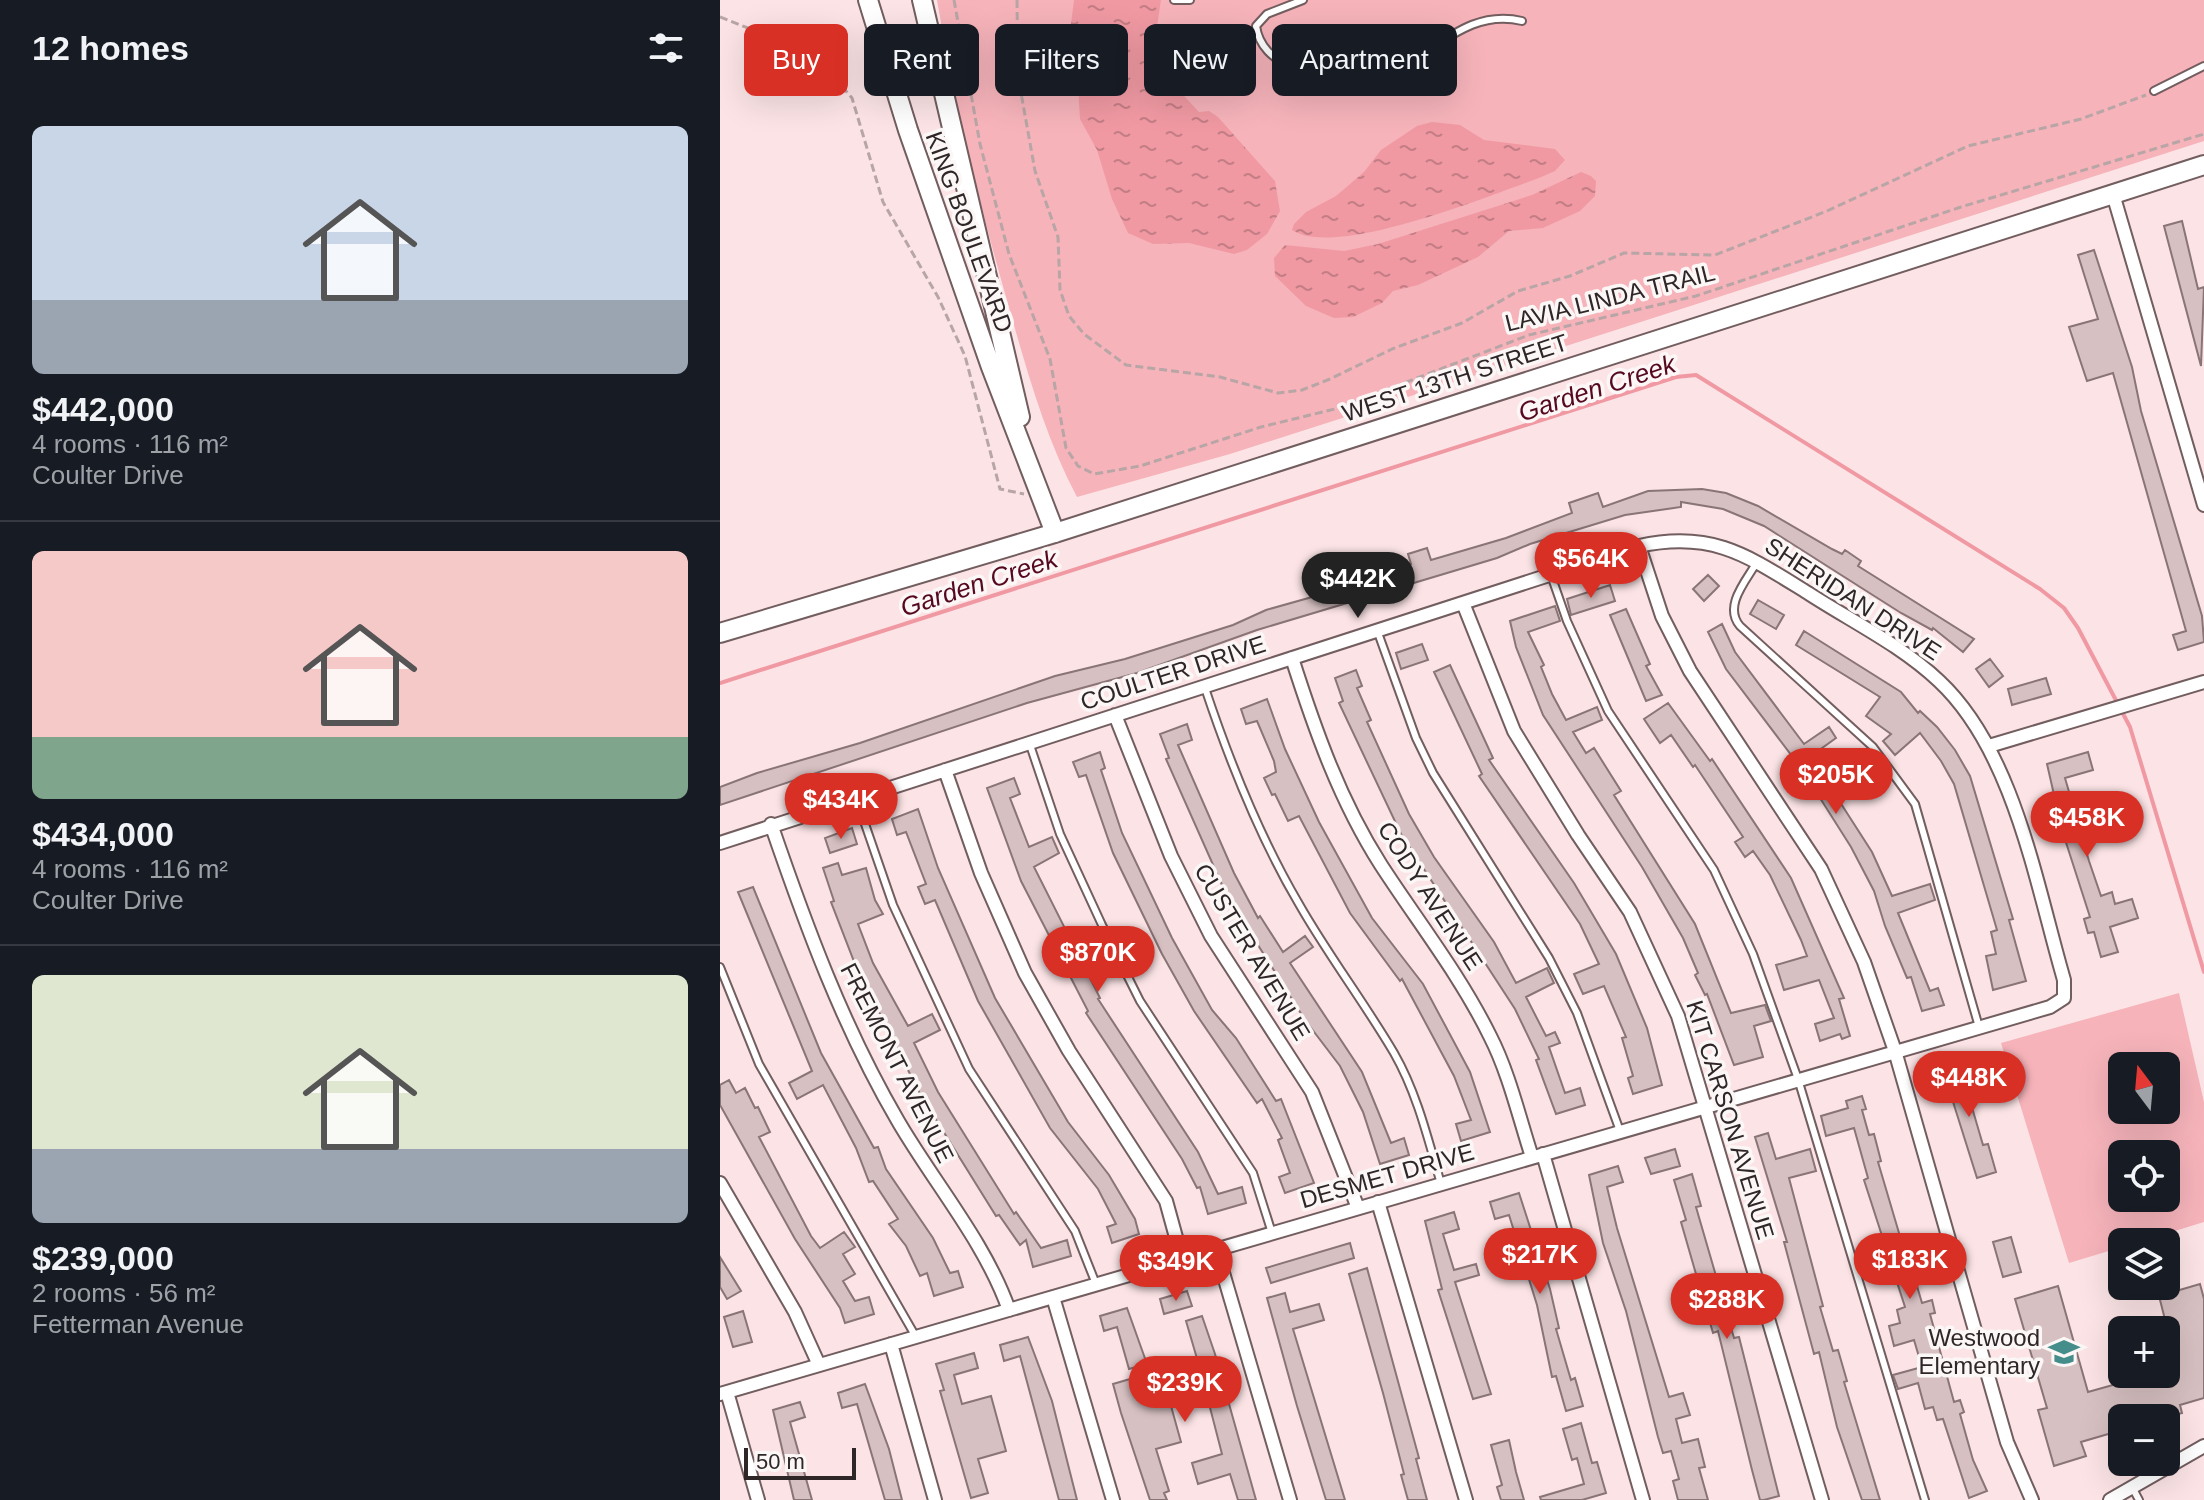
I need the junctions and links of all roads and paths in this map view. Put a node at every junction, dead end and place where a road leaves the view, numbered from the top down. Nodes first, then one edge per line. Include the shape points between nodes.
1 (868, 0) edge
2 (922, 0) edge
3 (954, 0) edge
4 (1017, 0) edge
5 (1174, 0) edge
6 (1190, 0) edge
7 (1303, 0) edge
8 (720, 17) edge
9 (1522, 21) dead end
10 (2204, 66) edge
11 (2154, 91) joint
12 (2204, 134) edge
13 (2203, 170) edge
14 (2113, 194) junction
15 (1035, 485) junction
16 (2204, 505) edge
17 (1055, 533) junction
18 (1639, 546) junction
19 (1757, 562) junction
20 (1551, 575) junction
21 (1463, 603) junction
22 (1377, 630) junction
23 (720, 633) edge
24 (1292, 658) junction
25 (2204, 682) edge
26 (1204, 686) junction
27 (1115, 715) junction
28 (1029, 743) junction
29 (1989, 746) junction
30 (945, 770) junction
31 (856, 798) junction
32 (771, 824) junction
33 (720, 843) edge
34 (720, 967) edge
35 (2064, 998) joint
36 (1979, 1027) junction
37 (1895, 1051) junction
38 (1798, 1079) junction
39 (1705, 1106) junction
40 (1620, 1131) junction
41 (1538, 1155) junction
42 (720, 1183) edge
43 (1441, 1184) junction
44 (1378, 1202) junction
45 (1358, 1208) junction
46 (1272, 1233) junction
47 (1216, 1249) junction
48 (1182, 1259) junction
49 (1096, 1284) junction
50 (1053, 1297) junction
51 (1009, 1310) junction
52 (916, 1337) junction
53 (891, 1344) junction
54 (819, 1365) junction
55 (723, 1393) edge
56 (2204, 1446) edge
57 (2132, 1487) junction
58 (758, 1500) edge
59 (935, 1500) edge
60 (1113, 1500) edge
61 (1290, 1500) edge
62 (1466, 1500) edge
63 (1643, 1500) edge
64 (1822, 1500) edge
65 (1925, 1500) edge
66 (2032, 1500) edge
67 (2110, 1500) edge
68 (2139, 1500) edge

1 - 15 main road, KING BOULEVARD via 908,130
2 - 15 main road, KING BOULEVARD
3 - 12 path, LAVIA LINDA TRAIL via 978,138 1009,254 1050,359 1066,448 1078,466 1094,474 1140,466 1339,408 1541,331 1696,296 1961,207
4 - 11 path via 1019,82 1035,171 1058,237 1060,290 1069,316 1126,365 1220,377 1278,393 1330,379 1462,323 1518,291 1624,253 1715,255 1968,146 2081,119
5 - 6 lane
7 - 9 lane via 1261,17 1256,26 1261,42 1297,71 1339,81 1362,82 1389,73 1472,19 1498,15
8 - 15 path via 814,54 852,98 883,202 965,356 1000,489 1025,494
10 - 11 lane
13 - 14 main road, WEST 13TH STREET
14 - 16 street
14 - 17 main road, WEST 13TH STREET
15 - 17 main road, KING BOULEVARD
17 - 23 main road, WEST 13TH STREET
18 - 19 street, SHERIDAN DRIVE via 1699,541 1722,545
18 - 20 street, COULTER DRIVE
18 - 37 street via 1662,616 1690,671 1821,869 1869,973
19 - 29 street, SHERIDAN DRIVE via 1927,670 1969,715
19 - 36 lane via 1734,603 1733,615 1873,747 1915,804
20 - 21 street, COULTER DRIVE
20 - 38 lane via 1608,711 1714,870 1753,954
21 - 22 street, COULTER DRIVE
21 - 39 street, KIT CARSON AVENUE via 1514,731 1630,912 1678,1016
22 - 24 street, COULTER DRIVE
22 - 40 lane via 1433,773 1549,958 1577,1013
24 - 26 street, COULTER DRIVE
24 - 41 street, CODY AVENUE via 1317,735 1355,817 1492,1039
25 - 29 street
26 - 27 street, COULTER DRIVE
26 - 43 lane via 1239,784 1298,904 1394,1054 1419,1107
27 - 28 street, COULTER DRIVE
27 - 45 street, CUSTER AVENUE via 1171,856 1211,936 1312,1092
28 - 30 street, COULTER DRIVE
28 - 46 lane via 1060,834 1140,1001 1253,1173
29 - 35 street, SHERIDAN DRIVE via 2017,821 2064,980
30 - 31 street, COULTER DRIVE
30 - 48 street via 981,873 1025,973 1166,1201
31 - 32 street, COULTER DRIVE
31 - 49 lane via 893,905 969,1069 1075,1231
32 - 33 street, COULTER DRIVE
32 - 51 street, FREMONT AVENUE via 810,937 858,1046 904,1131 997,1276
34 - 52 lane via 759,1064
35 - 36 street, DESMET DRIVE
36 - 37 street, DESMET DRIVE
37 - 38 street, DESMET DRIVE
37 - 66 street via 2007,1442
38 - 39 street, DESMET DRIVE
38 - 65 lane
39 - 40 street, DESMET DRIVE
39 - 64 street, KIT CARSON AVENUE
40 - 41 street, DESMET DRIVE
41 - 43 street, DESMET DRIVE
41 - 63 street, CODY AVENUE
42 - 54 street via 795,1312
43 - 44 street, DESMET DRIVE
44 - 45 street, DESMET DRIVE
44 - 62 street
45 - 46 street, DESMET DRIVE
46 - 47 street, DESMET DRIVE
47 - 48 street, DESMET DRIVE
47 - 61 street
48 - 49 street, DESMET DRIVE
49 - 50 street, DESMET DRIVE
50 - 51 street, DESMET DRIVE
50 - 60 street
51 - 52 street, DESMET DRIVE
52 - 53 street, DESMET DRIVE
53 - 54 street, DESMET DRIVE
53 - 59 street
54 - 55 street, DESMET DRIVE
55 - 58 street
56 - 57 street
57 - 67 street
57 - 68 lane

